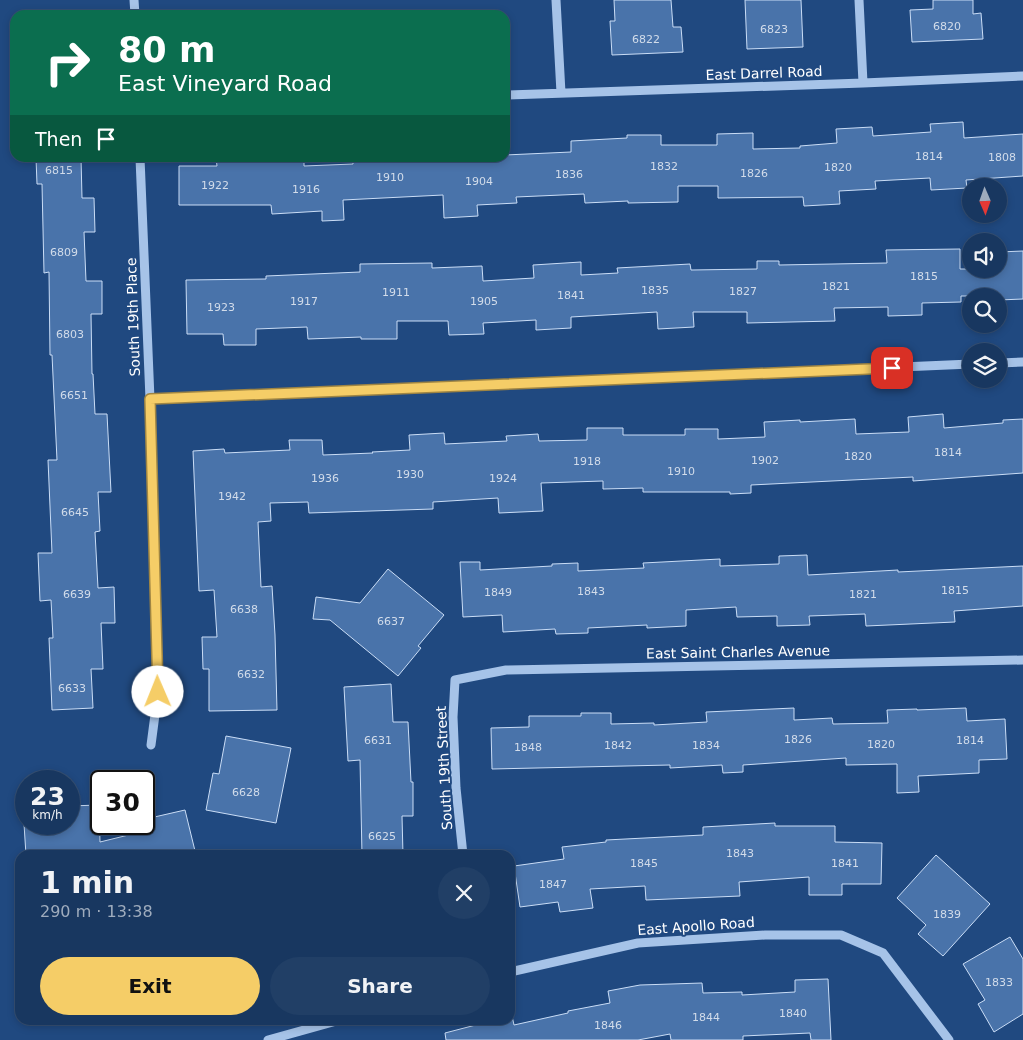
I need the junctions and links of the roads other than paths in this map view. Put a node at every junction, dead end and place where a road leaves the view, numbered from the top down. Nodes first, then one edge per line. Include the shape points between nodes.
1 (556, 0) edge
2 (859, 0) edge
3 (1023, 76) edge
4 (863, 83) junction
5 (561, 93) junction
6 (510, 95) edge
7 (140, 162) edge
8 (1023, 362) edge
9 (1007, 363) edge
10 (962, 364) edge
11 (150, 399) junction
12 (1023, 660) edge
13 (455, 680) joint
14 (151, 745) dead end
15 (462, 850) edge
16 (515, 971) edge
17 (322, 1025) edge
18 (268, 1040) edge
19 (949, 1040) edge

1 - 5 street
2 - 4 street
3 - 4 street, East Darrel Road
4 - 5 street, East Darrel Road
5 - 6 street, East Darrel Road
7 - 11 street, South 19th Place
8 - 9 street
10 - 11 street
11 - 14 street, South 19th Place via 158,692
12 - 13 street, East Saint Charles Avenue via 506,670
13 - 15 street, South 19th Street via 456,788
16 - 19 street, East Apollo Road via 638,943 765,935 841,935 884,953
17 - 18 street

